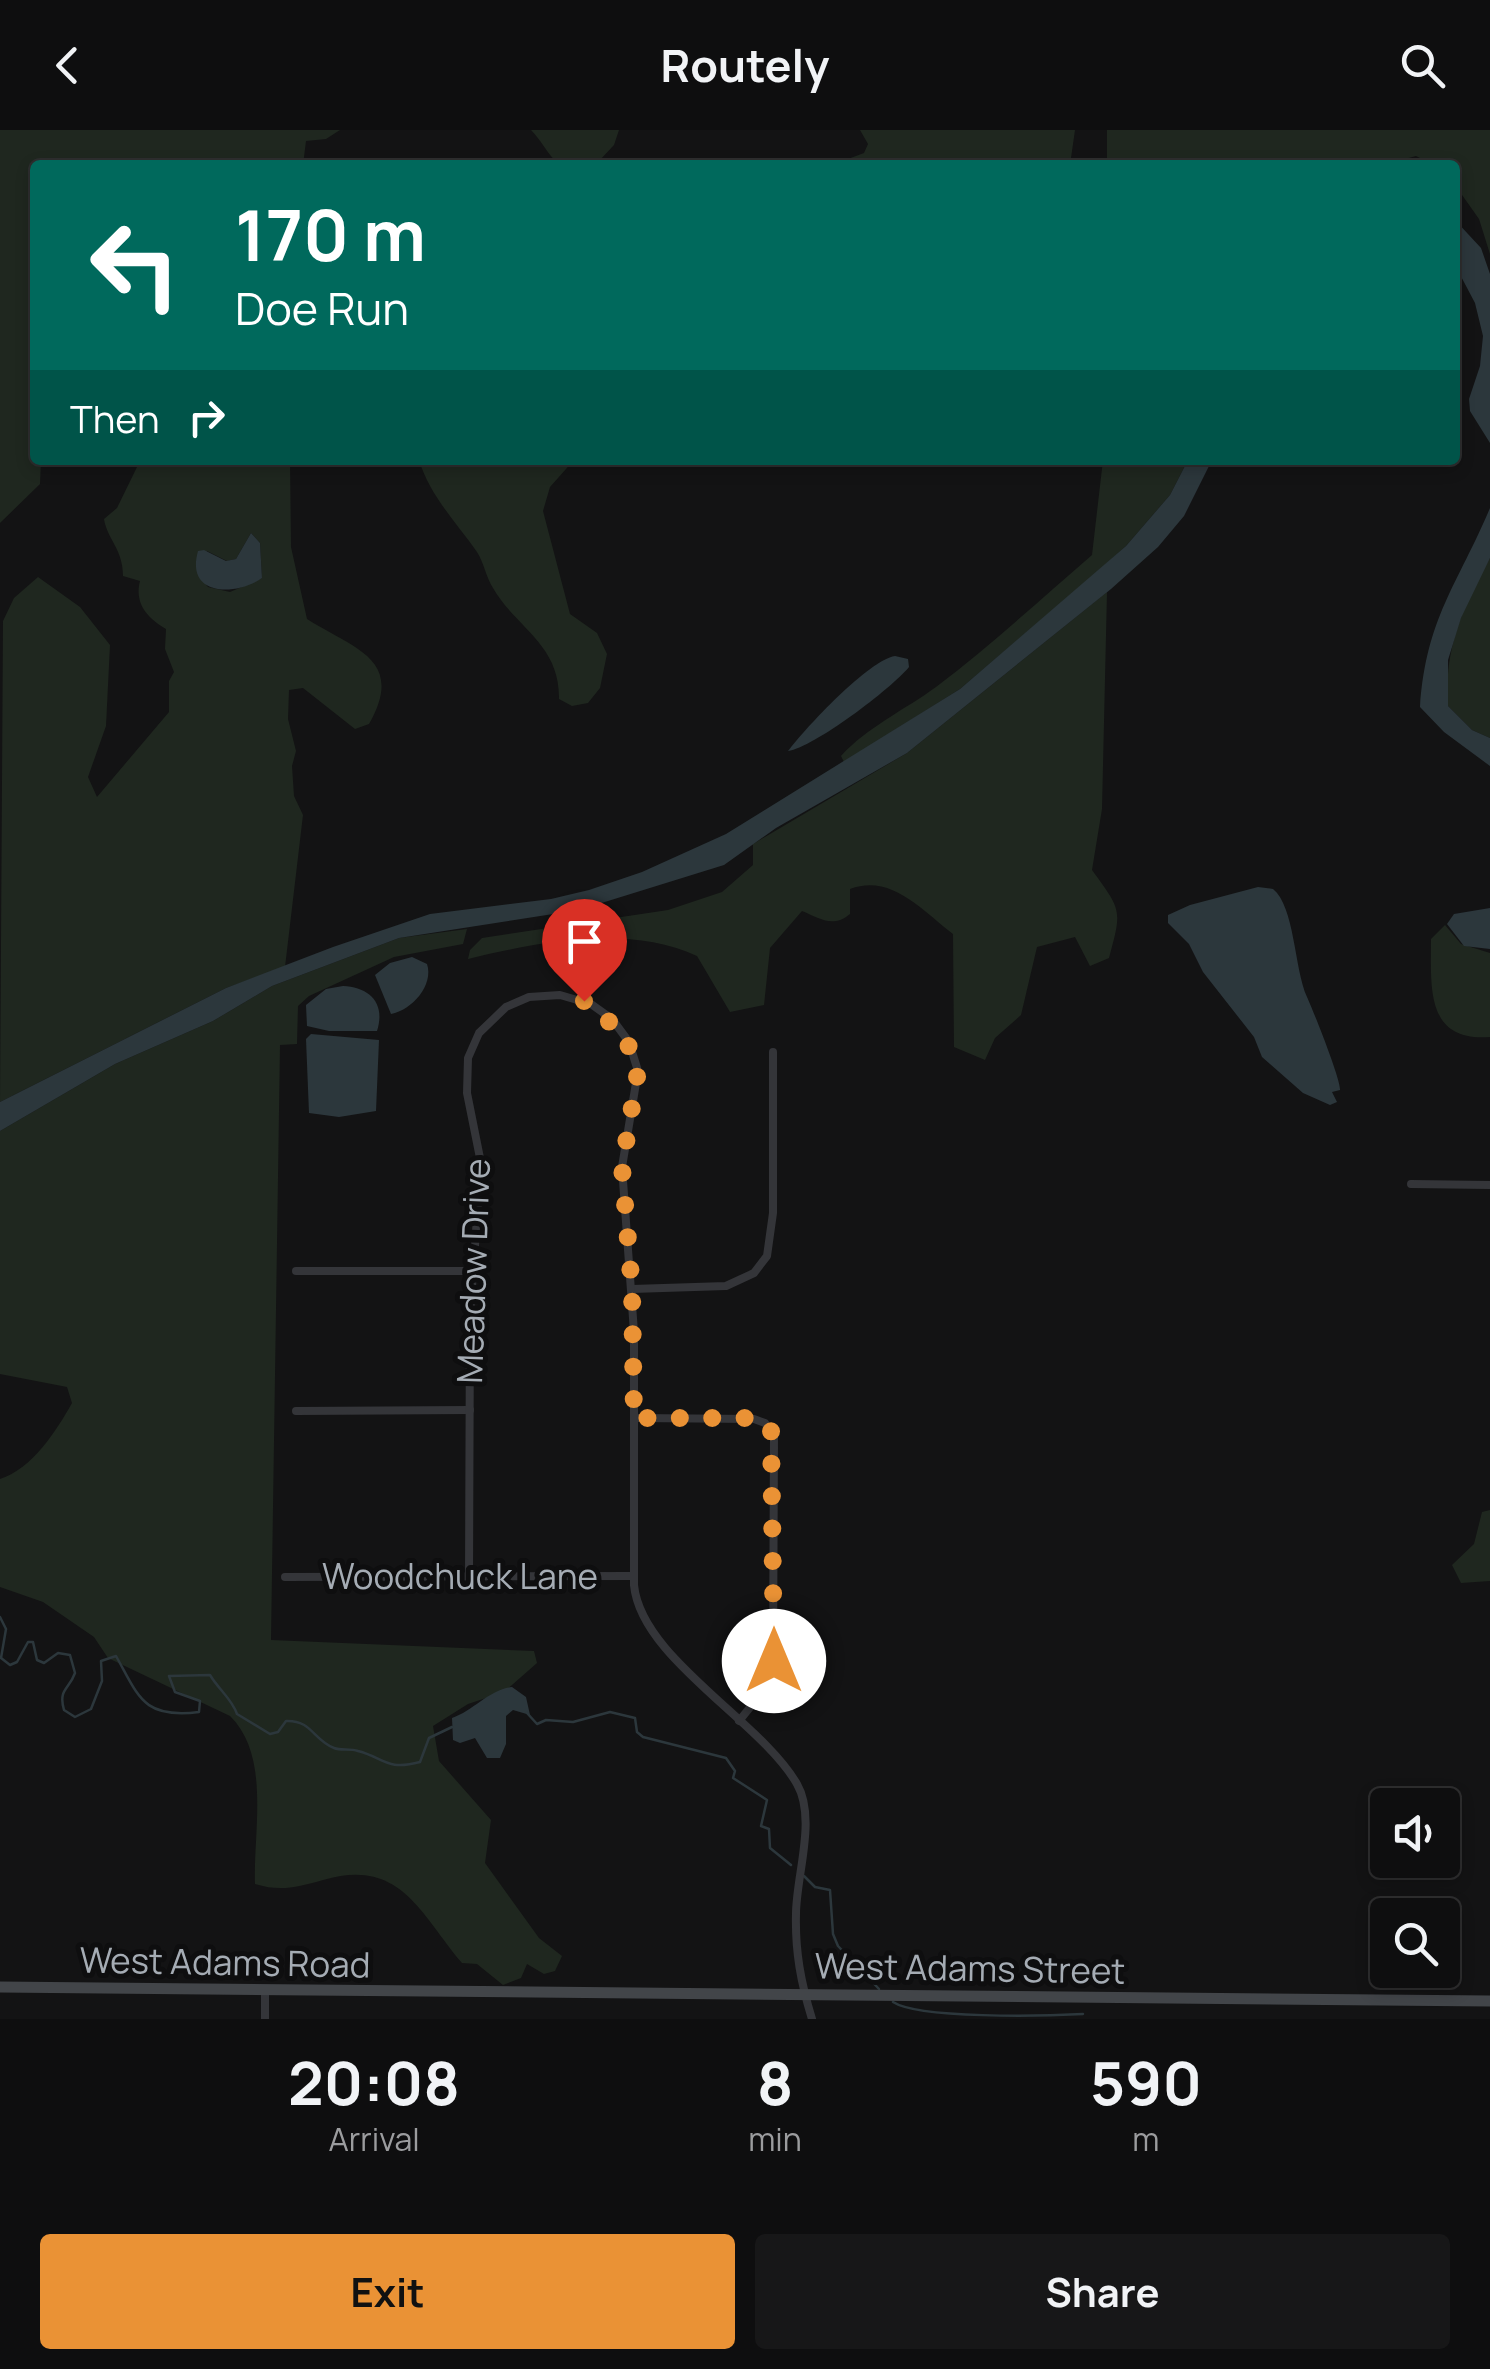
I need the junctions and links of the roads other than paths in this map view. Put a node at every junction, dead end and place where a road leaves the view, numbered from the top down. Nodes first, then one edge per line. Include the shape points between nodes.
1 (773, 1052) dead end
2 (1410, 1184) dead end
3 (1490, 1185) edge
4 (296, 1271) dead end
5 (473, 1271) junction
6 (632, 1289) junction
7 (470, 1410) junction
8 (296, 1411) dead end
9 (634, 1418) junction
10 (469, 1576) junction
11 (634, 1576) junction
12 (285, 1577) dead end
13 (739, 1721) junction
14 (0, 1987) edge
15 (266, 1991) junction
16 (450, 1992) joint
17 (806, 1994) junction
18 (1490, 2001) edge
19 (264, 2019) edge
20 (812, 2019) edge

1 - 6 street via 768,1256 754,1273 726,1286
2 - 3 street
4 - 5 street
5 - 6 street, Meadow Drive via 481,1162 466,1093 470,1052 506,1007 560,995 592,1004 612,1019 636,1061 639,1086 622,1167
5 - 7 street, Meadow Drive
6 - 9 street, Meadow Drive
7 - 8 street
7 - 10 street, Meadow Drive
9 - 11 street, Meadow Drive
9 - 13 street via 754,1418 774,1436 773,1667
10 - 11 street, Woodchuck Lane
10 - 12 street, Woodchuck Lane
11 - 13 street, Meadow Drive via 649,1628
13 - 17 street, Meadow Drive via 783,1765 802,1797 796,1942
14 - 15 street, West Adams Road
15 - 16 street, West Adams Road
15 - 19 street
16 - 17 street, West Adams Street
17 - 18 street, West Adams Street
17 - 20 street, Meadow Drive

